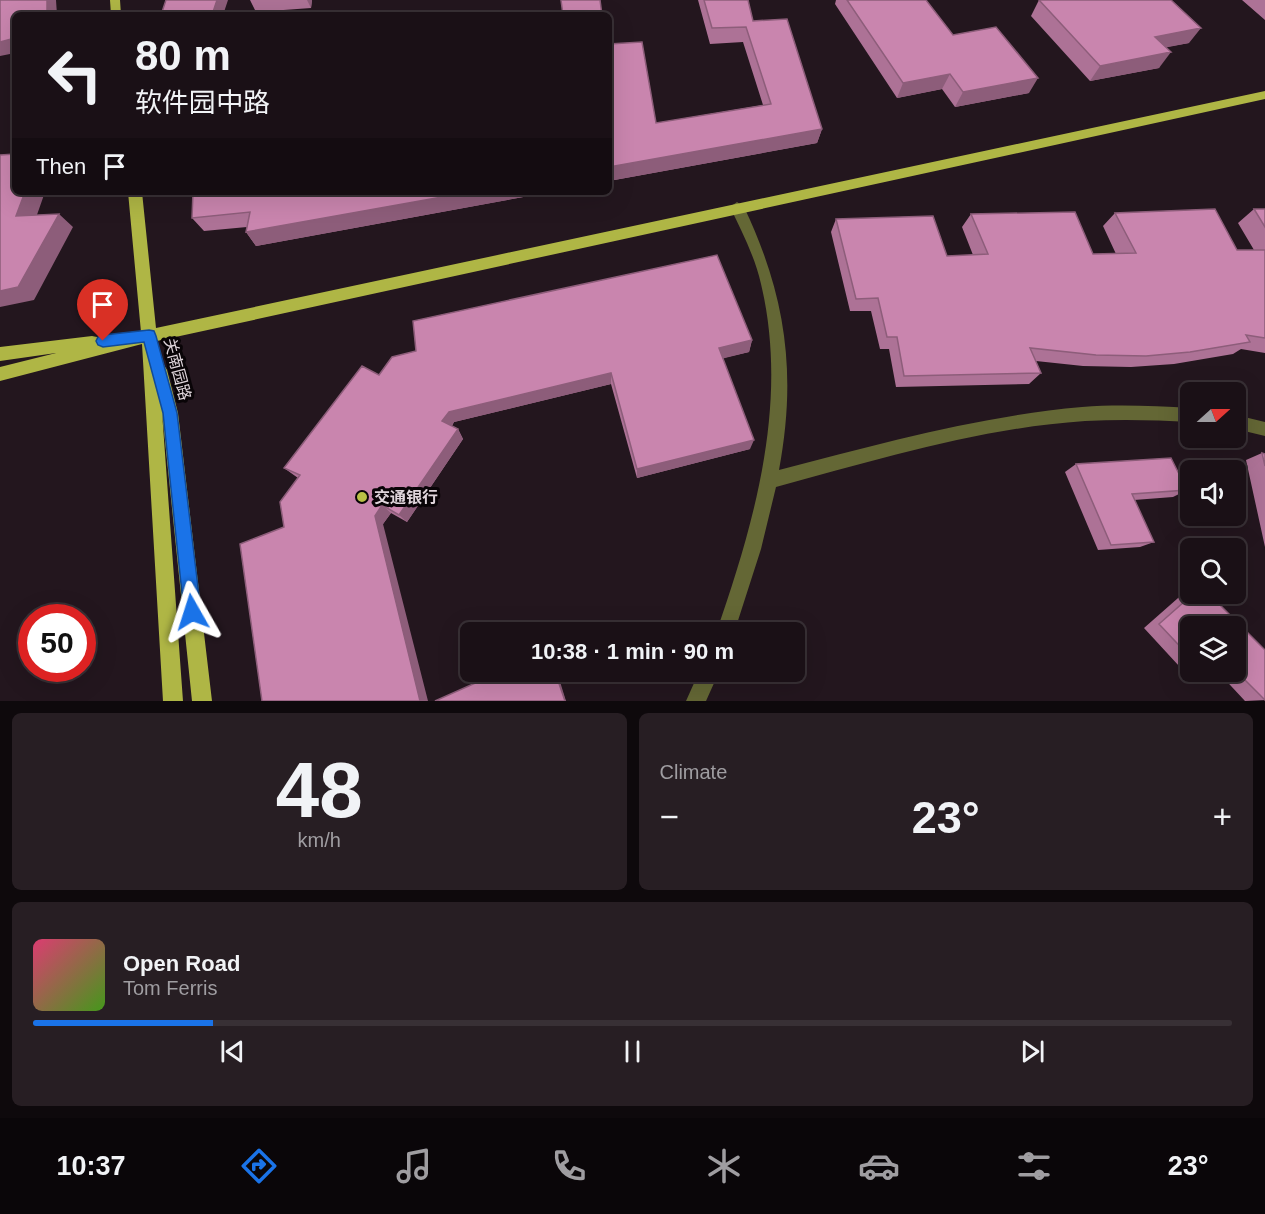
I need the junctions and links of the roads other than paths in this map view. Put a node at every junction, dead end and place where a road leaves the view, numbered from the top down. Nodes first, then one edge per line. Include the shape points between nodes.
1 (1265, 95) edge
2 (135, 195) edge
3 (738, 207) junction
4 (149, 336) junction
5 (0, 354) edge
6 (0, 374) edge
7 (1180, 415) edge
8 (1246, 424) edge
9 (1265, 429) edge
10 (768, 481) junction
11 (729, 622) edge
12 (705, 682) edge
13 (173, 701) edge
14 (202, 701) edge
15 (696, 701) edge

1 - 3 main road
2 - 4 main road
3 - 4 main road
3 - 10 street via 762,266 775,319 778,390
4 - 5 main road
4 - 6 main road
4 - 13 main road, 关南园路
4 - 14 main road, 关南园路 via 170,413
7 - 10 street via 1121,412 1009,424 922,441
8 - 9 street
10 - 11 street via 756,537
12 - 15 street

